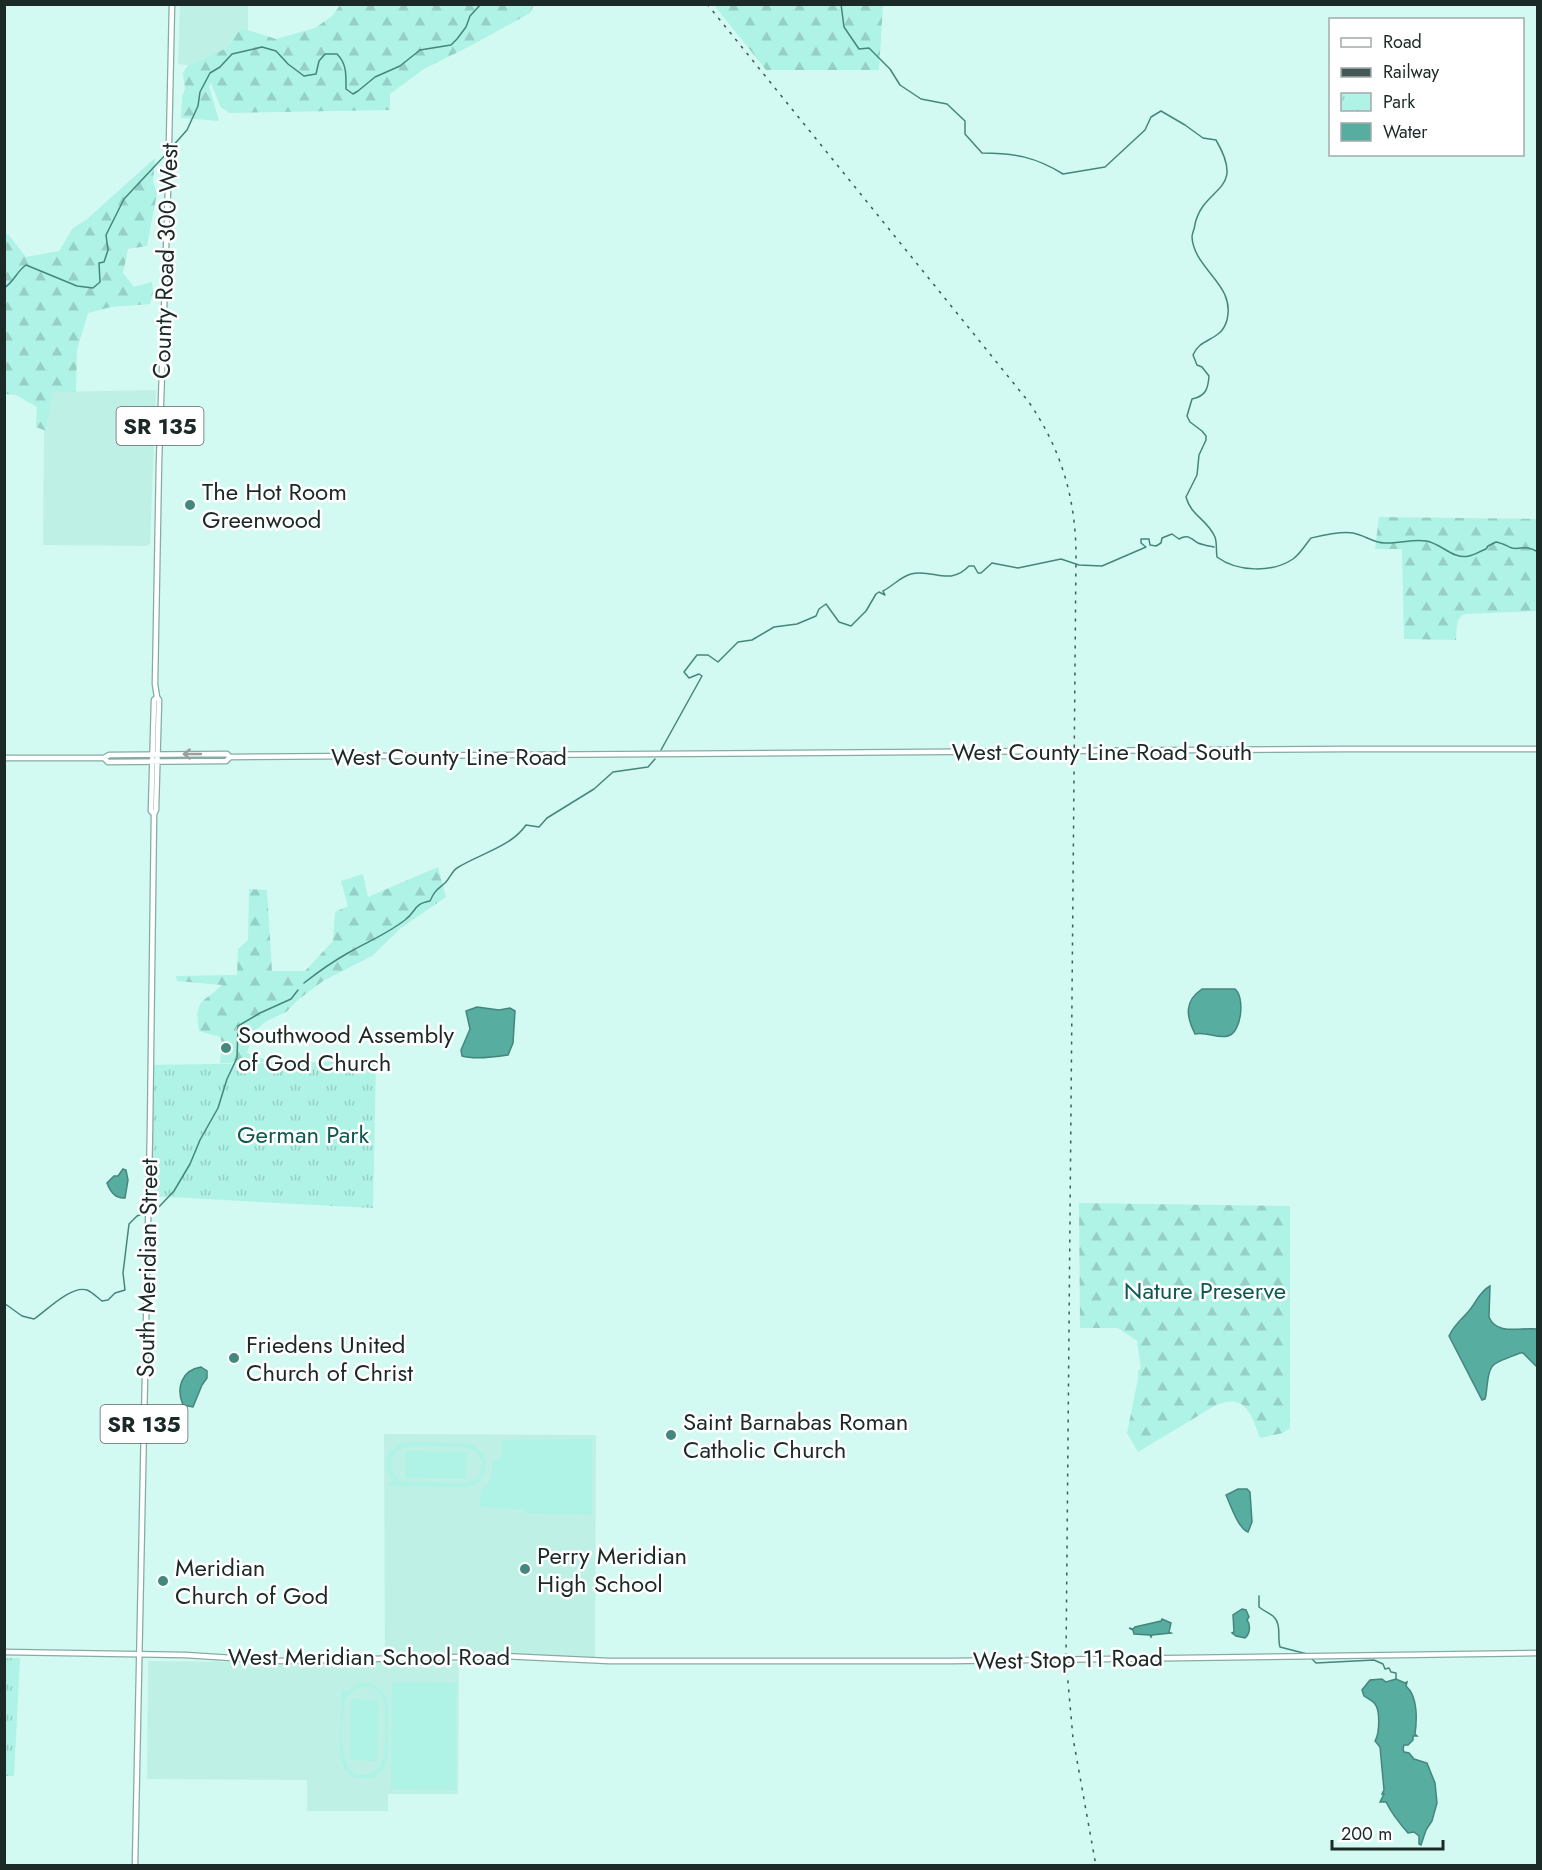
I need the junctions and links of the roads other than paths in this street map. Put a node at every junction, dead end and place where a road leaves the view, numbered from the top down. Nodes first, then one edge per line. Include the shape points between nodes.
1 (172, 4) edge
2 (1538, 749) edge
3 (667, 754) joint
4 (154, 755) junction
5 (4, 758) edge
6 (104, 758) junction
7 (230, 758) junction
8 (154, 762) junction
9 (4, 1652) edge
10 (1538, 1653) edge
11 (140, 1655) junction
12 (599, 1660) joint
13 (135, 1866) edge

1 - 4 main road, County Road 300 West / SR 135 via 159,462 155,684 159,700
2 - 3 main road, West County Line Road South
3 - 7 main road, West County Line Road
4 - 6 main road, West County Line Road
7 -> 4 main road, West County Line Road via 226,754
4 - 8 main road, County Road 300 West / SR 135
5 - 6 main road, West County Line Road
6 - 8 main road, West County Line Road via 108,762
7 - 8 main road, West County Line Road
8 - 11 main road, South Meridian Street / SR 135
9 - 11 main road, West Meridian School Road
10 - 12 main road, West Stop 11 Road via 953,1661
11 - 12 main road, West Meridian School Road via 275,1661 464,1656
11 - 13 main road, South Meridian Street / SR 135

